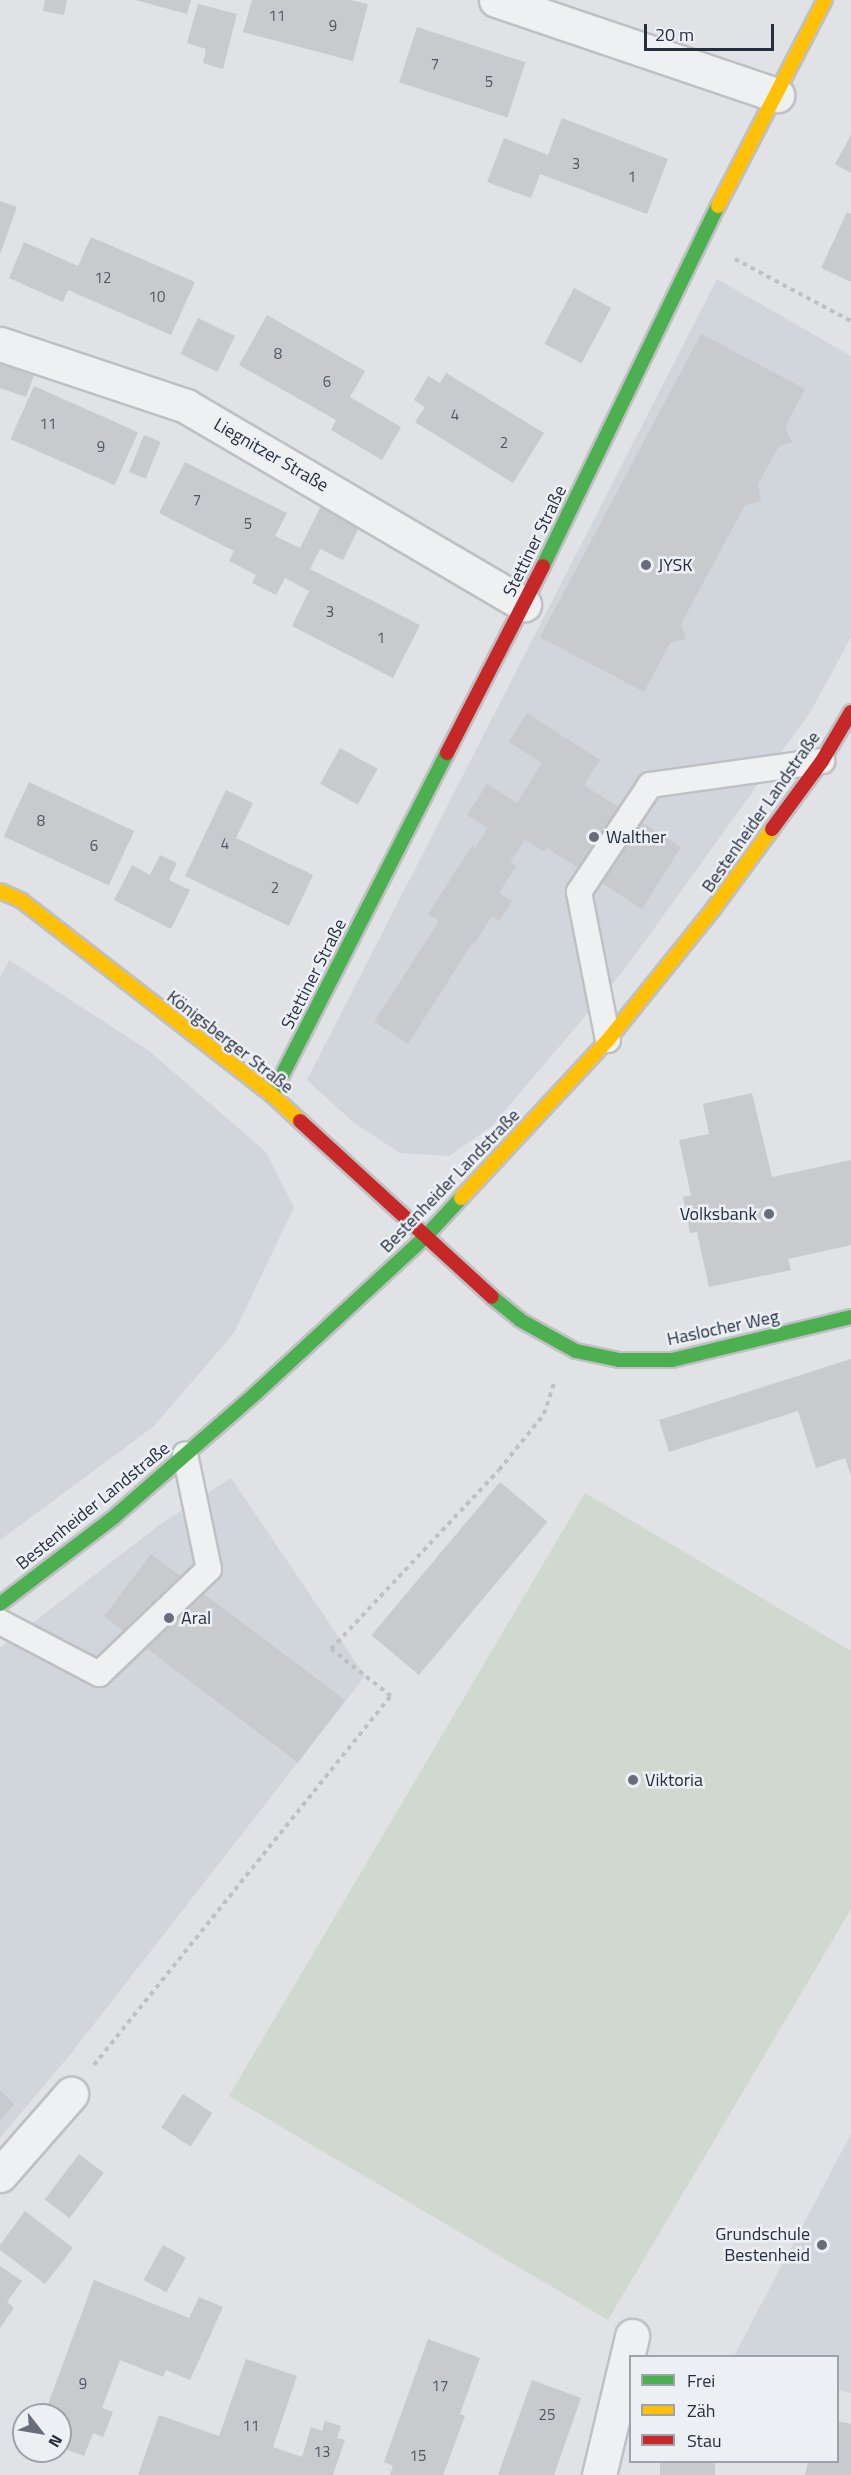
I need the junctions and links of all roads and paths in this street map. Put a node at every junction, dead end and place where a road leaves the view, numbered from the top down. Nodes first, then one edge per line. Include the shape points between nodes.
1 (496, 0) edge
2 (825, 0) edge
3 (777, 95) junction
4 (700, 241) junction
5 (851, 321) edge
6 (0, 344) edge
7 (524, 604) junction
8 (851, 712) edge
9 (822, 760) junction
10 (0, 891) edge
11 (608, 1040) junction
12 (272, 1095) junction
13 (425, 1237) junction
14 (851, 1317) edge
15 (568, 1347) junction
16 (185, 1455) junction
17 (0, 1604) edge
18 (0, 1622) edge
19 (71, 2094) joint
20 (0, 2175) edge
21 (632, 2337) dead end
22 (600, 2475) edge

1 - 3 street
2 - 3 street, Stettiner Straße
3 - 4 street, Stettiner Straße
4 - 5 path
4 - 7 street, Stettiner Straße
6 - 7 street, Liegnitzer Straße via 186,406
7 - 12 street, Stettiner Straße
8 - 9 street, Bestenheider Landstraße
9 - 11 street, Bestenheider Landstraße via 714,908
9 - 11 lane via 650,784 579,892
10 - 12 street, Königsberger Straße via 22,901
11 - 13 street, Bestenheider Landstraße
12 - 13 street, Königsberger Straße
13 - 15 street, Haslocher Weg via 520,1320
13 - 16 street, Bestenheider Landstraße
14 - 15 street, Haslocher Weg via 672,1360 619,1360
15 - 19 path via 544,1414 499,1470 331,1649 391,1696
16 - 17 street, Bestenheider Landstraße via 114,1517
16 - 18 lane via 209,1569 99,1674
19 - 20 street
21 - 22 street

